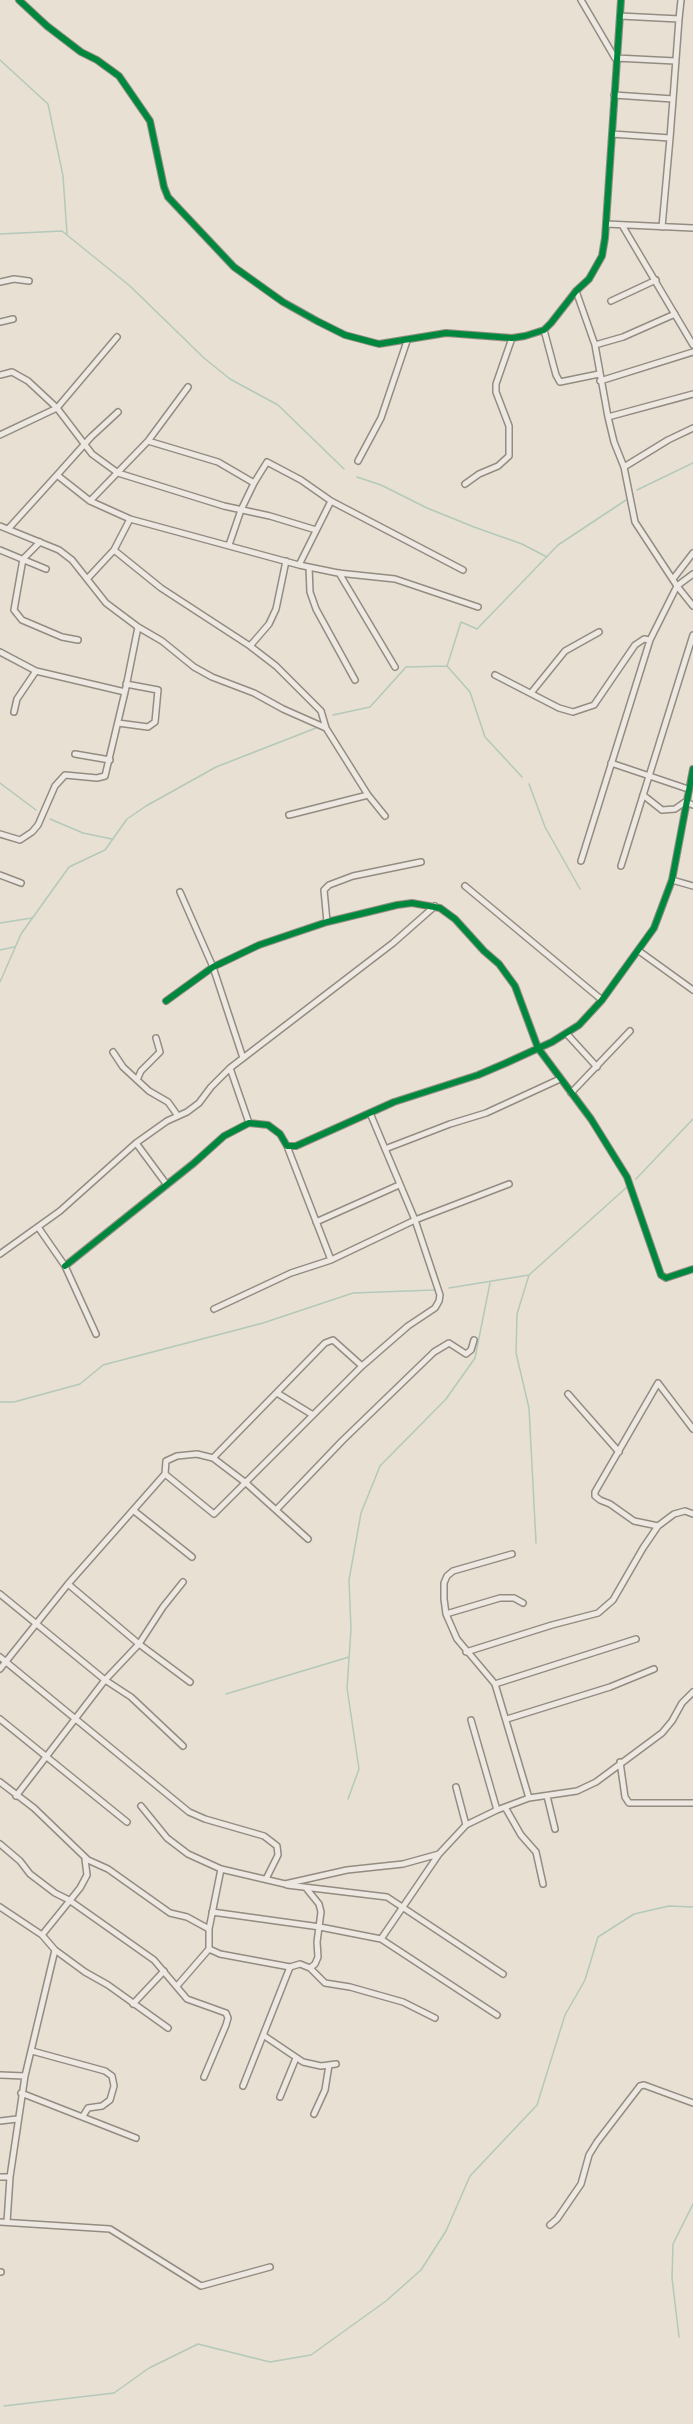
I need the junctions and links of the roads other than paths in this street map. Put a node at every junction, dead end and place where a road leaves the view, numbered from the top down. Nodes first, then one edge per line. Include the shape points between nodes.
1 (19, 0) edge
2 (581, 0) edge
3 (621, 0) edge
4 (681, 0) edge
5 (620, 16) junction
6 (678, 19) junction
7 (616, 58) junction
8 (675, 61) junction
9 (615, 95) junction
10 (673, 99) junction
11 (612, 134) junction
12 (670, 138) junction
13 (606, 224) junction
14 (622, 225) junction
15 (662, 226) junction
16 (693, 228) edge
17 (656, 280) junction
18 (29, 281) dead end
19 (0, 282) edge
20 (576, 291) junction
21 (611, 301) dead end
22 (675, 314) junction
23 (13, 319) dead end
24 (0, 322) edge
25 (543, 330) junction
26 (117, 337) dead end
27 (512, 338) junction
28 (407, 341) junction
29 (595, 345) junction
30 (693, 345) edge
31 (693, 352) edge
32 (599, 374) junction
33 (0, 375) edge
34 (600, 381) junction
35 (188, 387) dead end
36 (693, 394) edge
37 (57, 408) junction
38 (118, 412) dead end
39 (608, 417) junction
40 (693, 428) edge
41 (0, 435) edge
42 (148, 441) junction
43 (84, 444) junction
44 (358, 461) dead end
45 (624, 467) junction
46 (118, 473) junction
47 (57, 475) junction
48 (254, 483) junction
49 (465, 484) dead end
50 (90, 501) junction
51 (331, 501) junction
52 (241, 510) junction
53 (130, 519) junction
54 (0, 526) edge
55 (9, 528) junction
56 (316, 530) junction
57 (40, 542) junction
58 (229, 545) junction
59 (0, 550) edge
60 (114, 550) junction
61 (693, 553) edge
62 (23, 559) junction
63 (286, 561) junction
64 (299, 565) junction
65 (309, 567) junction
66 (46, 569) dead end
67 (463, 570) dead end
68 (338, 573) junction
69 (693, 574) edge
70 (87, 578) junction
71 (673, 579) junction
72 (677, 586) junction
73 (693, 606) edge
74 (478, 607) dead end
75 (138, 627) junction
76 (599, 632) dead end
77 (693, 635) edge
78 (78, 640) dead end
79 (650, 640) junction
80 (250, 646) junction
81 (0, 652) edge
82 (395, 667) dead end
83 (36, 671) junction
84 (495, 675) dead end
85 (356, 680) dead end
86 (126, 684) junction
87 (125, 693) junction
88 (531, 693) junction
89 (14, 712) dead end
90 (118, 723) junction
91 (326, 728) junction
92 (75, 754) dead end
93 (110, 760) junction
94 (611, 763) junction
95 (693, 769) edge
96 (648, 775) junction
97 (688, 789) junction
98 (368, 795) junction
99 (644, 795) junction
100 (685, 802) junction
101 (693, 805) edge
102 (289, 815) dead end
103 (385, 816) dead end
104 (0, 834) edge
105 (581, 861) dead end
106 (421, 862) dead end
107 (621, 866) dead end
108 (0, 875) edge
109 (672, 879) junction
110 (21, 883) dead end
111 (465, 886) dead end
112 (693, 886) edge
113 (180, 892) dead end
114 (435, 906) junction
115 (327, 922) junction
116 (639, 951) junction
117 (213, 967) junction
118 (693, 990) edge
119 (602, 1000) junction
120 (166, 1001) dead end
121 (630, 1031) dead end
122 (566, 1033) junction
123 (156, 1038) dead end
124 (538, 1048) junction
125 (113, 1052) dead end
126 (243, 1058) junction
127 (597, 1067) junction
128 (230, 1068) junction
129 (560, 1078) junction
130 (137, 1080) junction
131 (572, 1093) junction
132 (370, 1113) junction
133 (178, 1116) junction
134 (249, 1123) junction
135 (136, 1143) junction
136 (286, 1146) junction
137 (385, 1149) junction
138 (508, 1184) dead end
139 (166, 1185) junction
140 (399, 1185) junction
141 (415, 1220) junction
142 (316, 1222) junction
143 (38, 1227) junction
144 (0, 1254) edge
145 (331, 1260) junction
146 (64, 1266) junction
147 (693, 1269) edge
148 (214, 1309) dead end
149 (96, 1334) dead end
150 (474, 1340) dead end
151 (362, 1366) junction
152 (277, 1393) junction
153 (568, 1394) dead end
154 (313, 1415) junction
155 (693, 1429) edge
156 (619, 1452) junction
157 (213, 1458) junction
158 (165, 1474) junction
159 (246, 1483) junction
160 (133, 1510) junction
161 (276, 1510) junction
162 (693, 1514) edge
163 (658, 1526) junction
164 (308, 1539) dead end
165 (512, 1554) dead end
166 (192, 1557) dead end
167 (183, 1582) dead end
168 (68, 1584) junction
169 (0, 1594) edge
170 (523, 1603) dead end
171 (446, 1614) junction
172 (36, 1623) junction
173 (636, 1639) dead end
174 (139, 1644) junction
175 (466, 1652) junction
176 (0, 1656) edge
177 (6, 1662) junction
178 (0, 1669) edge
179 (654, 1669) dead end
180 (105, 1680) junction
181 (190, 1683) dead end
182 (495, 1684) junction
183 (693, 1692) edge
184 (0, 1719) edge
185 (77, 1719) junction
186 (507, 1719) junction
187 (471, 1720) dead end
188 (183, 1746) dead end
189 (47, 1758) junction
190 (620, 1762) junction
191 (0, 1782) edge
192 (456, 1787) dead end
193 (16, 1796) junction
194 (547, 1796) junction
195 (529, 1798) junction
196 (693, 1803) edge
197 (141, 1806) dead end
198 (506, 1807) junction
199 (497, 1810) junction
200 (127, 1822) dead end
201 (466, 1825) junction
202 (555, 1829) dead end
203 (0, 1844) edge
204 (439, 1854) junction
205 (84, 1857) junction
206 (222, 1869) junction
207 (266, 1879) junction
208 (285, 1884) junction
209 (543, 1884) dead end
210 (306, 1888) junction
211 (69, 1900) junction
212 (0, 1907) edge
213 (403, 1907) junction
214 (212, 1912) junction
215 (320, 1927) junction
216 (209, 1929) junction
217 (42, 1935) junction
218 (381, 1939) junction
219 (209, 1949) junction
220 (55, 1950) junction
221 (290, 1967) junction
222 (310, 1968) junction
223 (164, 1971) junction
224 (503, 1974) dead end
225 (177, 1986) junction
226 (134, 2004) junction
227 (497, 2015) dead end
228 (435, 2018) dead end
229 (168, 2028) dead end
230 (263, 2035) junction
231 (32, 2051) junction
232 (296, 2058) junction
233 (336, 2064) dead end
234 (329, 2065) junction
235 (0, 2075) edge
236 (14, 2076) junction
237 (25, 2076) junction
238 (204, 2077) dead end
239 (23, 2084) junction
240 (243, 2086) dead end
241 (21, 2093) junction
242 (280, 2097) dead end
243 (693, 2103) edge
244 (314, 2114) dead end
245 (83, 2116) junction
246 (17, 2119) junction
247 (0, 2121) edge
248 (135, 2138) dead end
249 (0, 2177) edge
250 (10, 2177) junction
251 (0, 2222) edge
252 (7, 2222) junction
253 (550, 2225) dead end
254 (270, 2267) dead end

1 - 28 street via 81,52 119,76 150,121 168,196 234,267 283,302 345,335 379,344
2 - 7 street
3 - 5 street
4 - 6 street
5 - 6 street
5 - 7 street
6 - 8 street
7 - 8 street
7 - 9 street
8 - 10 street
9 - 10 street
9 - 11 street
10 - 12 street
11 - 12 street
11 - 13 street
12 - 15 street
13 - 14 street
13 - 20 street via 597,268
14 - 15 street
14 - 17 street
15 - 16 street
17 - 21 street
17 - 22 street
18 - 19 street
20 - 25 street
20 - 29 street
22 - 29 street
22 - 30 street
23 - 24 street
25 - 27 street
25 - 32 street via 560,382
26 - 37 street
27 - 28 street via 446,333
27 - 49 street via 496,384 509,426 509,456
28 - 44 street via 381,418
29 - 32 street
31 - 34 street
32 - 34 street
33 - 37 street via 20,375
34 - 39 street
35 - 42 street
36 - 39 street
37 - 41 street
37 - 43 street
38 - 43 street
39 - 45 street
40 - 45 street
42 - 46 street
42 - 48 street via 218,462
43 - 46 street
43 - 47 street
45 - 71 street via 635,522
46 - 50 street
46 - 52 street
47 - 50 street
47 - 55 street
48 - 51 street via 267,462
48 - 52 street
50 - 53 street
51 - 56 street
51 - 67 street
52 - 56 street
52 - 58 street
53 - 58 street
53 - 60 street
54 - 55 street
55 - 57 street
56 - 64 street
57 - 62 street
57 - 70 street via 59,550
58 - 63 street
59 - 62 street
60 - 70 street
60 - 80 street via 161,588
61 - 71 street
62 - 66 street
62 - 78 street via 14,603 18,617
63 - 64 street
63 - 80 street via 276,609
64 - 65 street
65 - 68 street
65 - 85 street via 310,592 316,609
68 - 74 street via 386,577
68 - 82 street
69 - 72 street
70 - 75 street via 106,603
71 - 72 street
72 - 73 street
72 - 79 street
75 - 86 street
75 - 91 street via 212,677
76 - 88 street via 565,651
77 - 96 street
79 - 88 street via 635,645 594,705 573,712
79 - 94 street
80 - 91 street via 321,711
81 - 83 street
83 - 87 street
83 - 89 street via 17,699
84 - 88 street
86 - 87 street
86 - 90 street via 158,690 155,722 148,727
87 - 90 street
90 - 93 street
91 - 98 street
92 - 93 street
93 - 104 street via 105,776 60,778 32,832 20,840
94 - 96 street
94 - 105 street
95 - 97 street
96 - 97 street
96 - 99 street
97 - 100 street
98 - 102 street
98 - 103 street
99 - 100 street via 662,810 675,809
99 - 107 street
100 - 101 street
100 - 109 street
106 - 115 street via 329,885 324,890
108 - 110 street
109 - 112 street
109 - 116 street via 654,928
111 - 119 street
113 - 117 street
114 - 115 street via 397,905
114 - 124 street via 455,919 508,975
114 - 126 street
115 - 117 street via 259,945
116 - 118 street
116 - 119 street
117 - 120 street
117 - 126 street
119 - 122 street
121 - 127 street
122 - 124 street
122 - 127 street
123 - 130 street via 160,1052
124 - 129 street
124 - 132 street via 478,1075
125 - 130 street
126 - 128 street
127 - 131 street
128 - 133 street via 199,1103
128 - 134 street
129 - 131 street
129 - 137 street via 486,1113
130 - 133 street via 168,1102
131 - 147 street via 627,1177 661,1275 666,1278
132 - 136 street via 307,1142
132 - 137 street
133 - 135 street
134 - 136 street via 274,1128
134 - 139 street via 224,1136
135 - 139 street
135 - 143 street
136 - 142 street
137 - 140 street
138 - 141 street
139 - 146 street
140 - 141 street
140 - 142 street
141 - 145 street
141 - 151 street via 439,1301
142 - 145 street
143 - 144 street
143 - 146 street
145 - 148 street via 291,1273
146 - 149 street
150 - 161 street via 466,1354 449,1343 434,1352
151 - 152 street via 333,1340 325,1343
151 - 154 street
152 - 154 street
152 - 157 street
153 - 156 street
154 - 159 street
155 - 156 street via 658,1383
156 - 163 street via 595,1496 634,1521
157 - 158 street via 177,1455 166,1461
157 - 159 street
158 - 159 street via 214,1514
158 - 160 street
159 - 161 street
160 - 166 street
160 - 168 street
161 - 164 street
162 - 163 street via 674,1514
163 - 175 street via 613,1600 598,1613
165 - 171 street via 447,1576
167 - 174 street
168 - 172 street
168 - 174 street
169 - 172 street
170 - 171 street via 500,1598
171 - 175 street
172 - 177 street
172 - 180 street
173 - 182 street
174 - 180 street
174 - 181 street
175 - 182 street
176 - 177 street
177 - 178 street
177 - 185 street
179 - 186 street
180 - 185 street
180 - 188 street via 131,1697
182 - 186 street
183 - 190 street via 662,1733
184 - 189 street
185 - 189 street
185 - 207 street via 189,1812 264,1836 277,1846 278,1855
186 - 195 street
187 - 199 street
189 - 193 street
189 - 200 street
190 - 194 street via 582,1789
190 - 196 street via 629,1803
191 - 193 street
192 - 201 street
193 - 205 street via 34,1808
194 - 195 street
194 - 202 street
195 - 198 street
197 - 206 street via 178,1848
198 - 199 street
198 - 209 street via 521,1835 536,1852
199 - 201 street
201 - 204 street
203 - 211 street via 30,1874
204 - 208 street
204 - 213 street
205 - 211 street via 87,1875
205 - 216 street via 108,1869 170,1913
206 - 207 street
206 - 214 street
207 - 208 street
208 - 210 street
210 - 213 street via 381,1895
210 - 215 street via 321,1908
211 - 217 street
211 - 223 street
212 - 217 street
213 - 218 street
213 - 224 street
214 - 215 street
214 - 216 street
215 - 218 street
215 - 222 street via 318,1957
216 - 219 street
217 - 220 street
218 - 227 street
219 - 221 street
219 - 225 street
220 - 226 street
220 - 231 street
221 - 222 street via 300,1964
221 - 230 street
222 - 228 street via 325,1983 403,2002
223 - 225 street
223 - 226 street
225 - 238 street via 187,1999 226,2013 228,2018
226 - 229 street
230 - 232 street
230 - 240 street
231 - 237 street
231 - 245 street via 112,2076 110,2100 88,2108
232 - 234 street
232 - 242 street
233 - 234 street
234 - 244 street via 325,2090
235 - 236 street
236 - 237 street
236 - 239 street
237 - 239 street
239 - 241 street
241 - 245 street
241 - 246 street
243 - 253 street via 640,2086 597,2142 581,2184
245 - 248 street
246 - 247 street
246 - 250 street
249 - 250 street
250 - 252 street
251 - 252 street
252 - 254 street via 110,2229 201,2286

